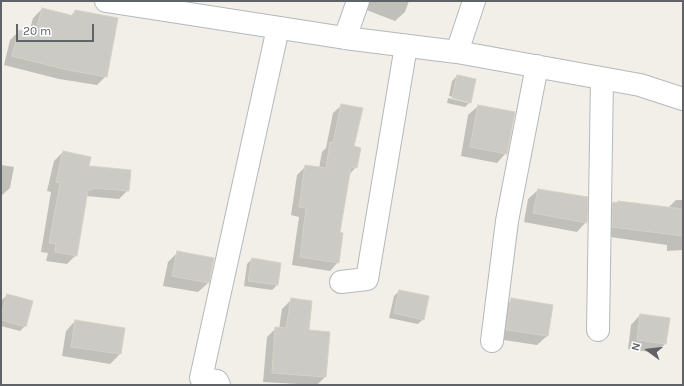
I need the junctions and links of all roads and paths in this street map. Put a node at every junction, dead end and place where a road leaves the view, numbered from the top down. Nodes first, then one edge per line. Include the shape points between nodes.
1 (106, 1) edge
2 (358, 1) edge
3 (474, 1) edge
4 (278, 28) junction
5 (345, 38) junction
6 (406, 46) junction
7 (457, 52) junction
8 (537, 66) junction
9 (602, 79) junction
10 (683, 99) edge
11 (341, 282) dead end
12 (598, 330) dead end
13 (492, 340) dead end
14 (219, 385) edge

1 - 4 street
2 - 5 street
3 - 7 street
4 - 5 street
4 - 14 street via 201,378 217,382
5 - 6 street
6 - 7 street
6 - 11 street via 367,279
7 - 8 street
8 - 9 street
8 - 13 street via 507,221
9 - 10 street via 640,84
9 - 12 street

